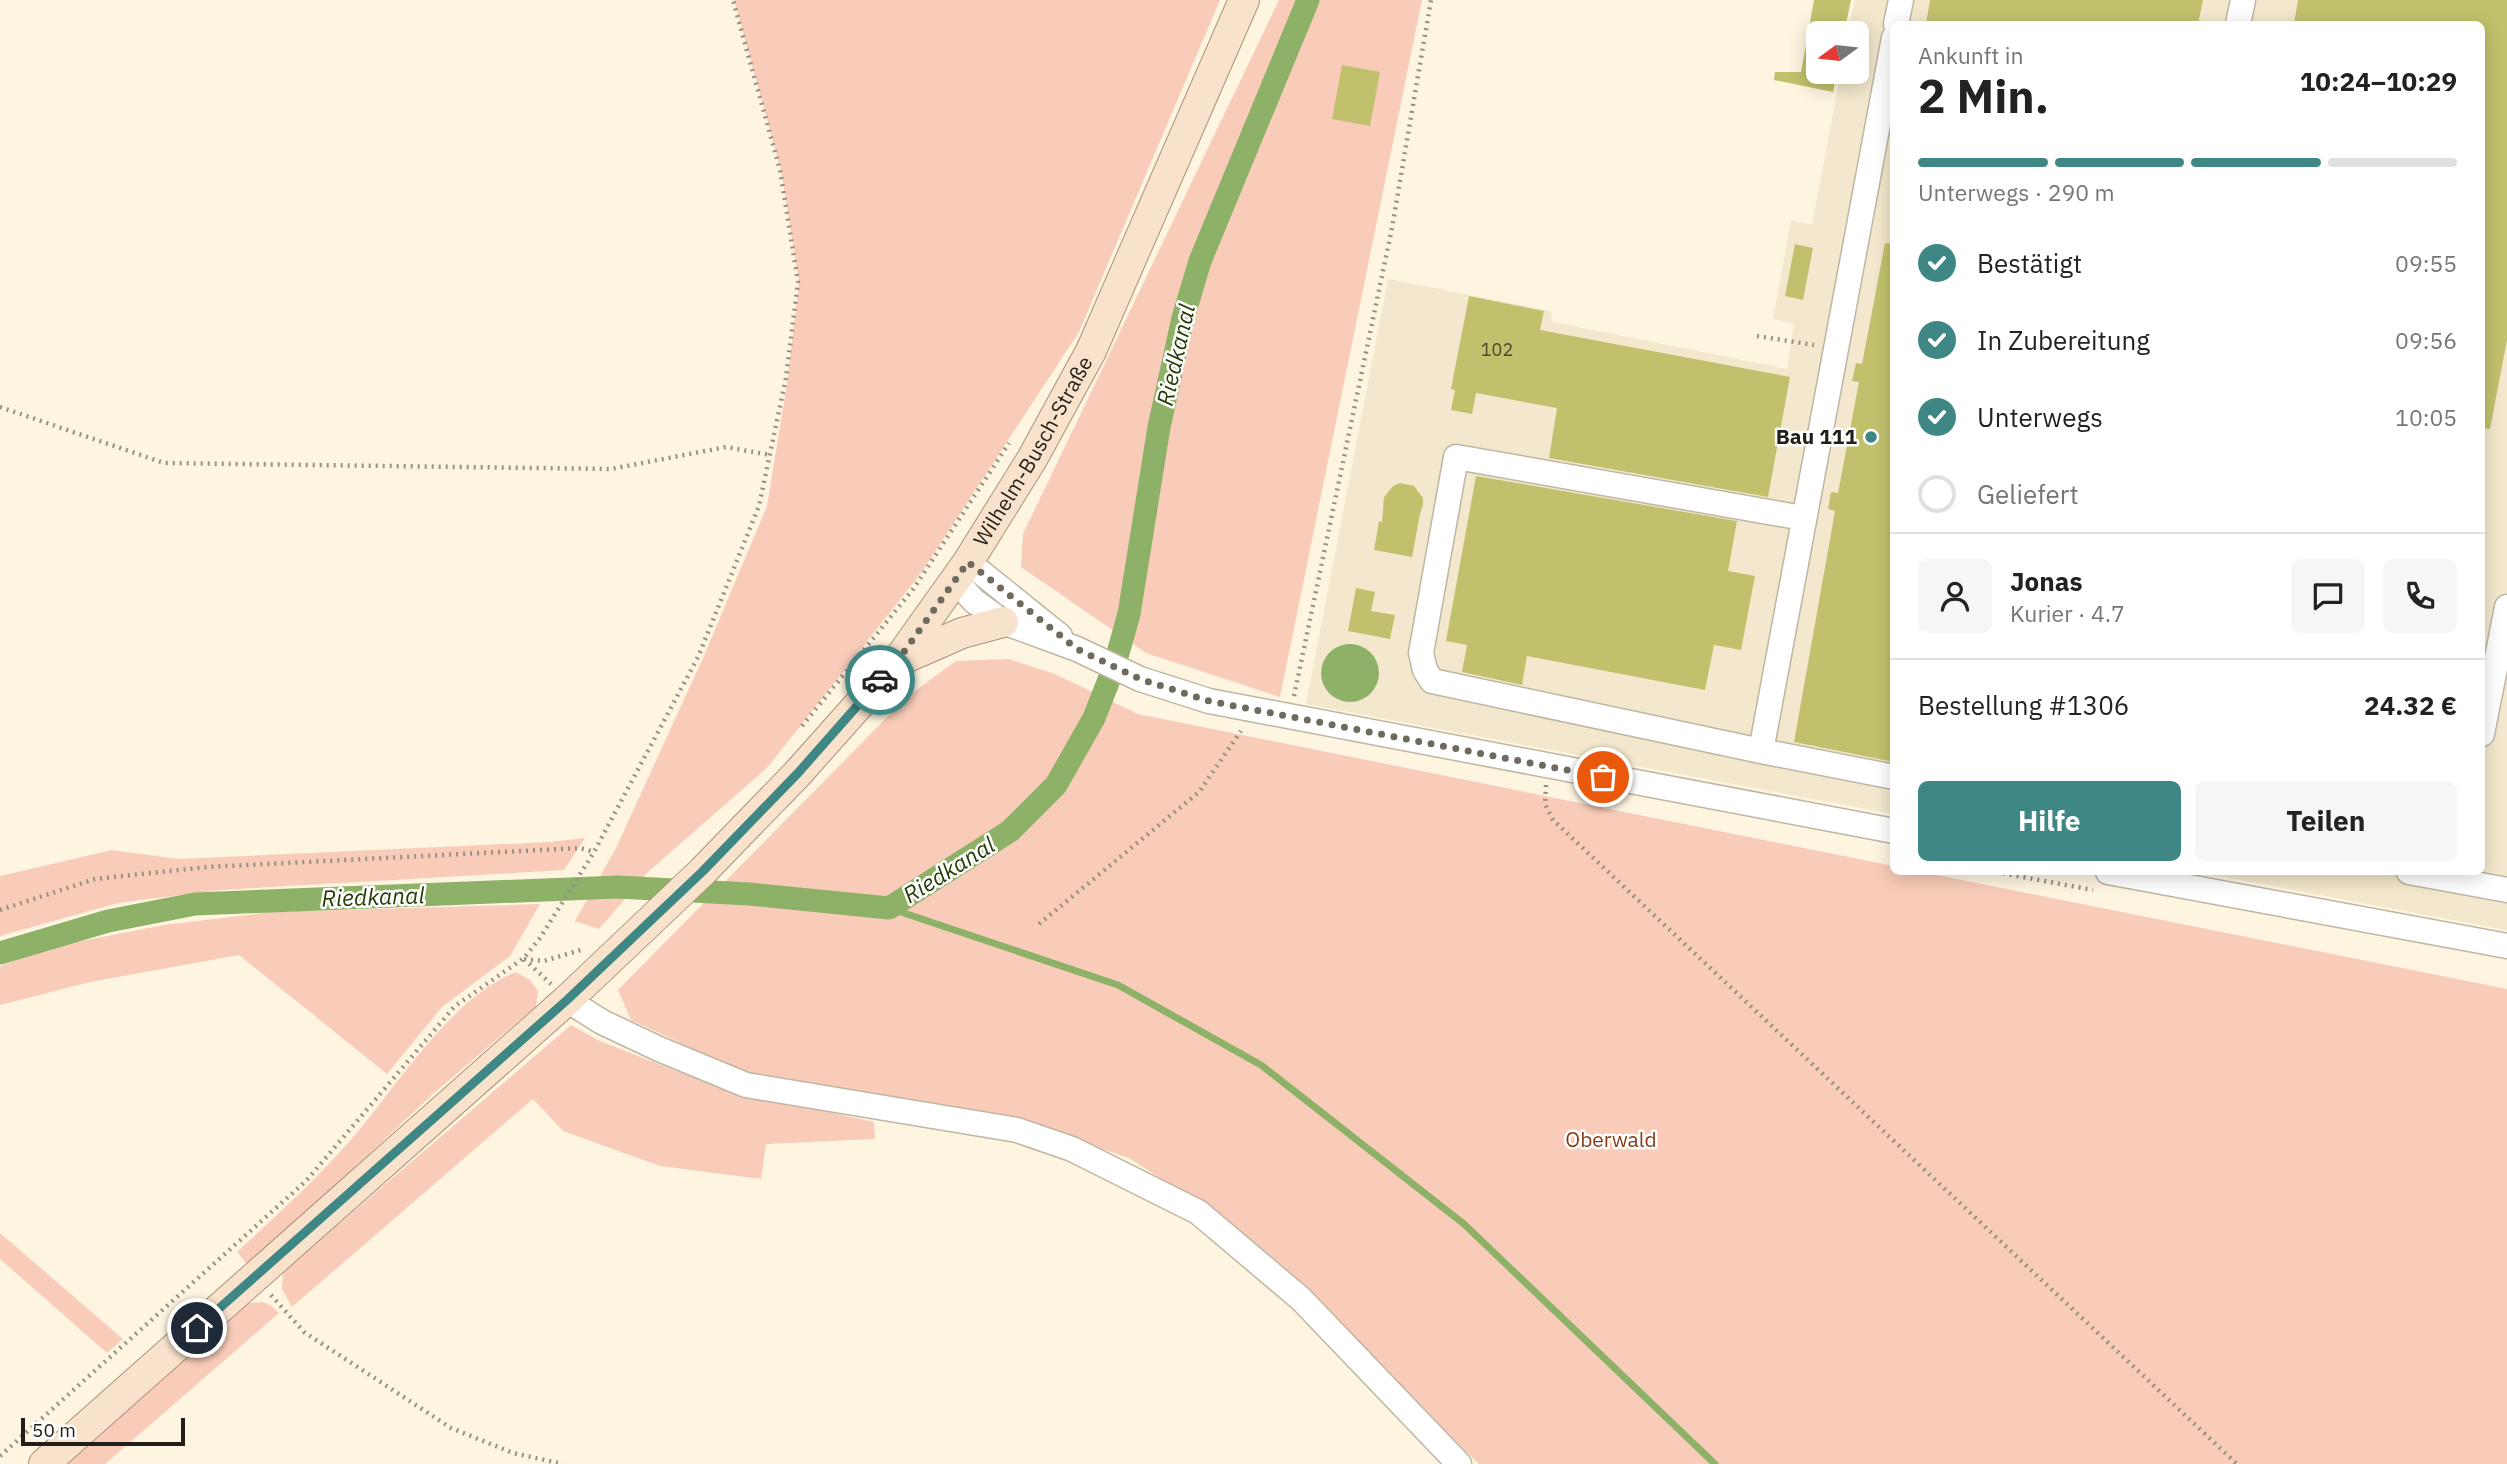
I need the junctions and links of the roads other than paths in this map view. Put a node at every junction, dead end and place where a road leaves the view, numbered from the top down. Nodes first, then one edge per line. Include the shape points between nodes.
1 (1244, 0) edge
2 (1901, 0) edge
3 (2243, 0) edge
4 (1897, 21) edge
5 (2239, 21) edge
6 (1890, 59) edge
7 (1803, 518) junction
8 (962, 571) junction
9 (2507, 607) edge
10 (1003, 622) junction
11 (1077, 649) junction
12 (896, 663) junction
13 (2485, 719) edge
14 (1761, 751) junction
15 (1890, 776) edge
16 (1890, 830) edge
17 (2124, 875) edge
18 (2453, 875) edge
19 (2507, 890) edge
20 (2507, 946) edge
21 (567, 1000) junction
22 (44, 1464) edge
23 (1459, 1464) edge

1 - 8 main road, Wilhelm-Busch-Straße via 1091,351 1032,459
2 - 4 street
3 - 5 street
6 - 7 street
7 - 14 street
7 - 14 street via 1456,457 1421,653 1432,681
8 - 10 street via 974,601
8 - 11 street
8 - 12 main road, Wilhelm-Busch-Straße
9 - 13 street
10 - 11 street
10 - 12 main road
11 - 16 street via 1140,679 1209,701
12 - 21 main road, Wilhelm-Busch-Straße via 703,871
14 - 15 street
17 - 20 street
18 - 19 street
21 - 22 main road, Wilhelm-Busch-Straße
21 - 23 street via 602,1022 746,1086 1017,1130 1072,1149 1198,1212 1301,1299

